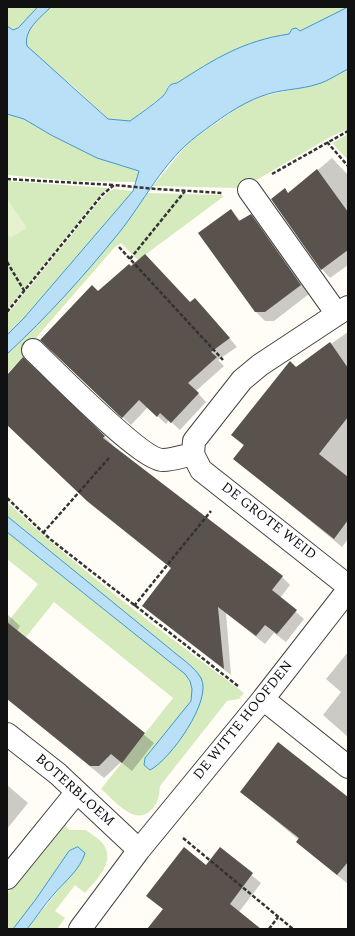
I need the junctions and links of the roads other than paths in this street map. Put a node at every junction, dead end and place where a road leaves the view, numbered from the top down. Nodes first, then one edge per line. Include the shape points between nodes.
1 (249, 190) dead end
2 (343, 310) edge
3 (33, 350) dead end
4 (193, 454) junction
5 (348, 586) edge
6 (348, 590) edge
7 (263, 699) junction
8 (7, 734) edge
9 (348, 767) edge
10 (76, 793) junction
11 (139, 850) junction
12 (7, 878) edge
13 (80, 929) edge

1 - 2 street
2 - 4 street via 260,365 242,380 194,441
3 - 4 street via 126,438 151,457 162,460
4 - 5 street, DE GROTE WEID via 201,470
6 - 7 street, DE WITTE HOOFDEN
7 - 9 street
7 - 11 street, DE WITTE HOOFDEN
8 - 10 street, BOTERBLOEM via 58,774
10 - 11 street, BOTERBLOEM
10 - 12 street
11 - 13 street, DE WITTE HOOFDEN

